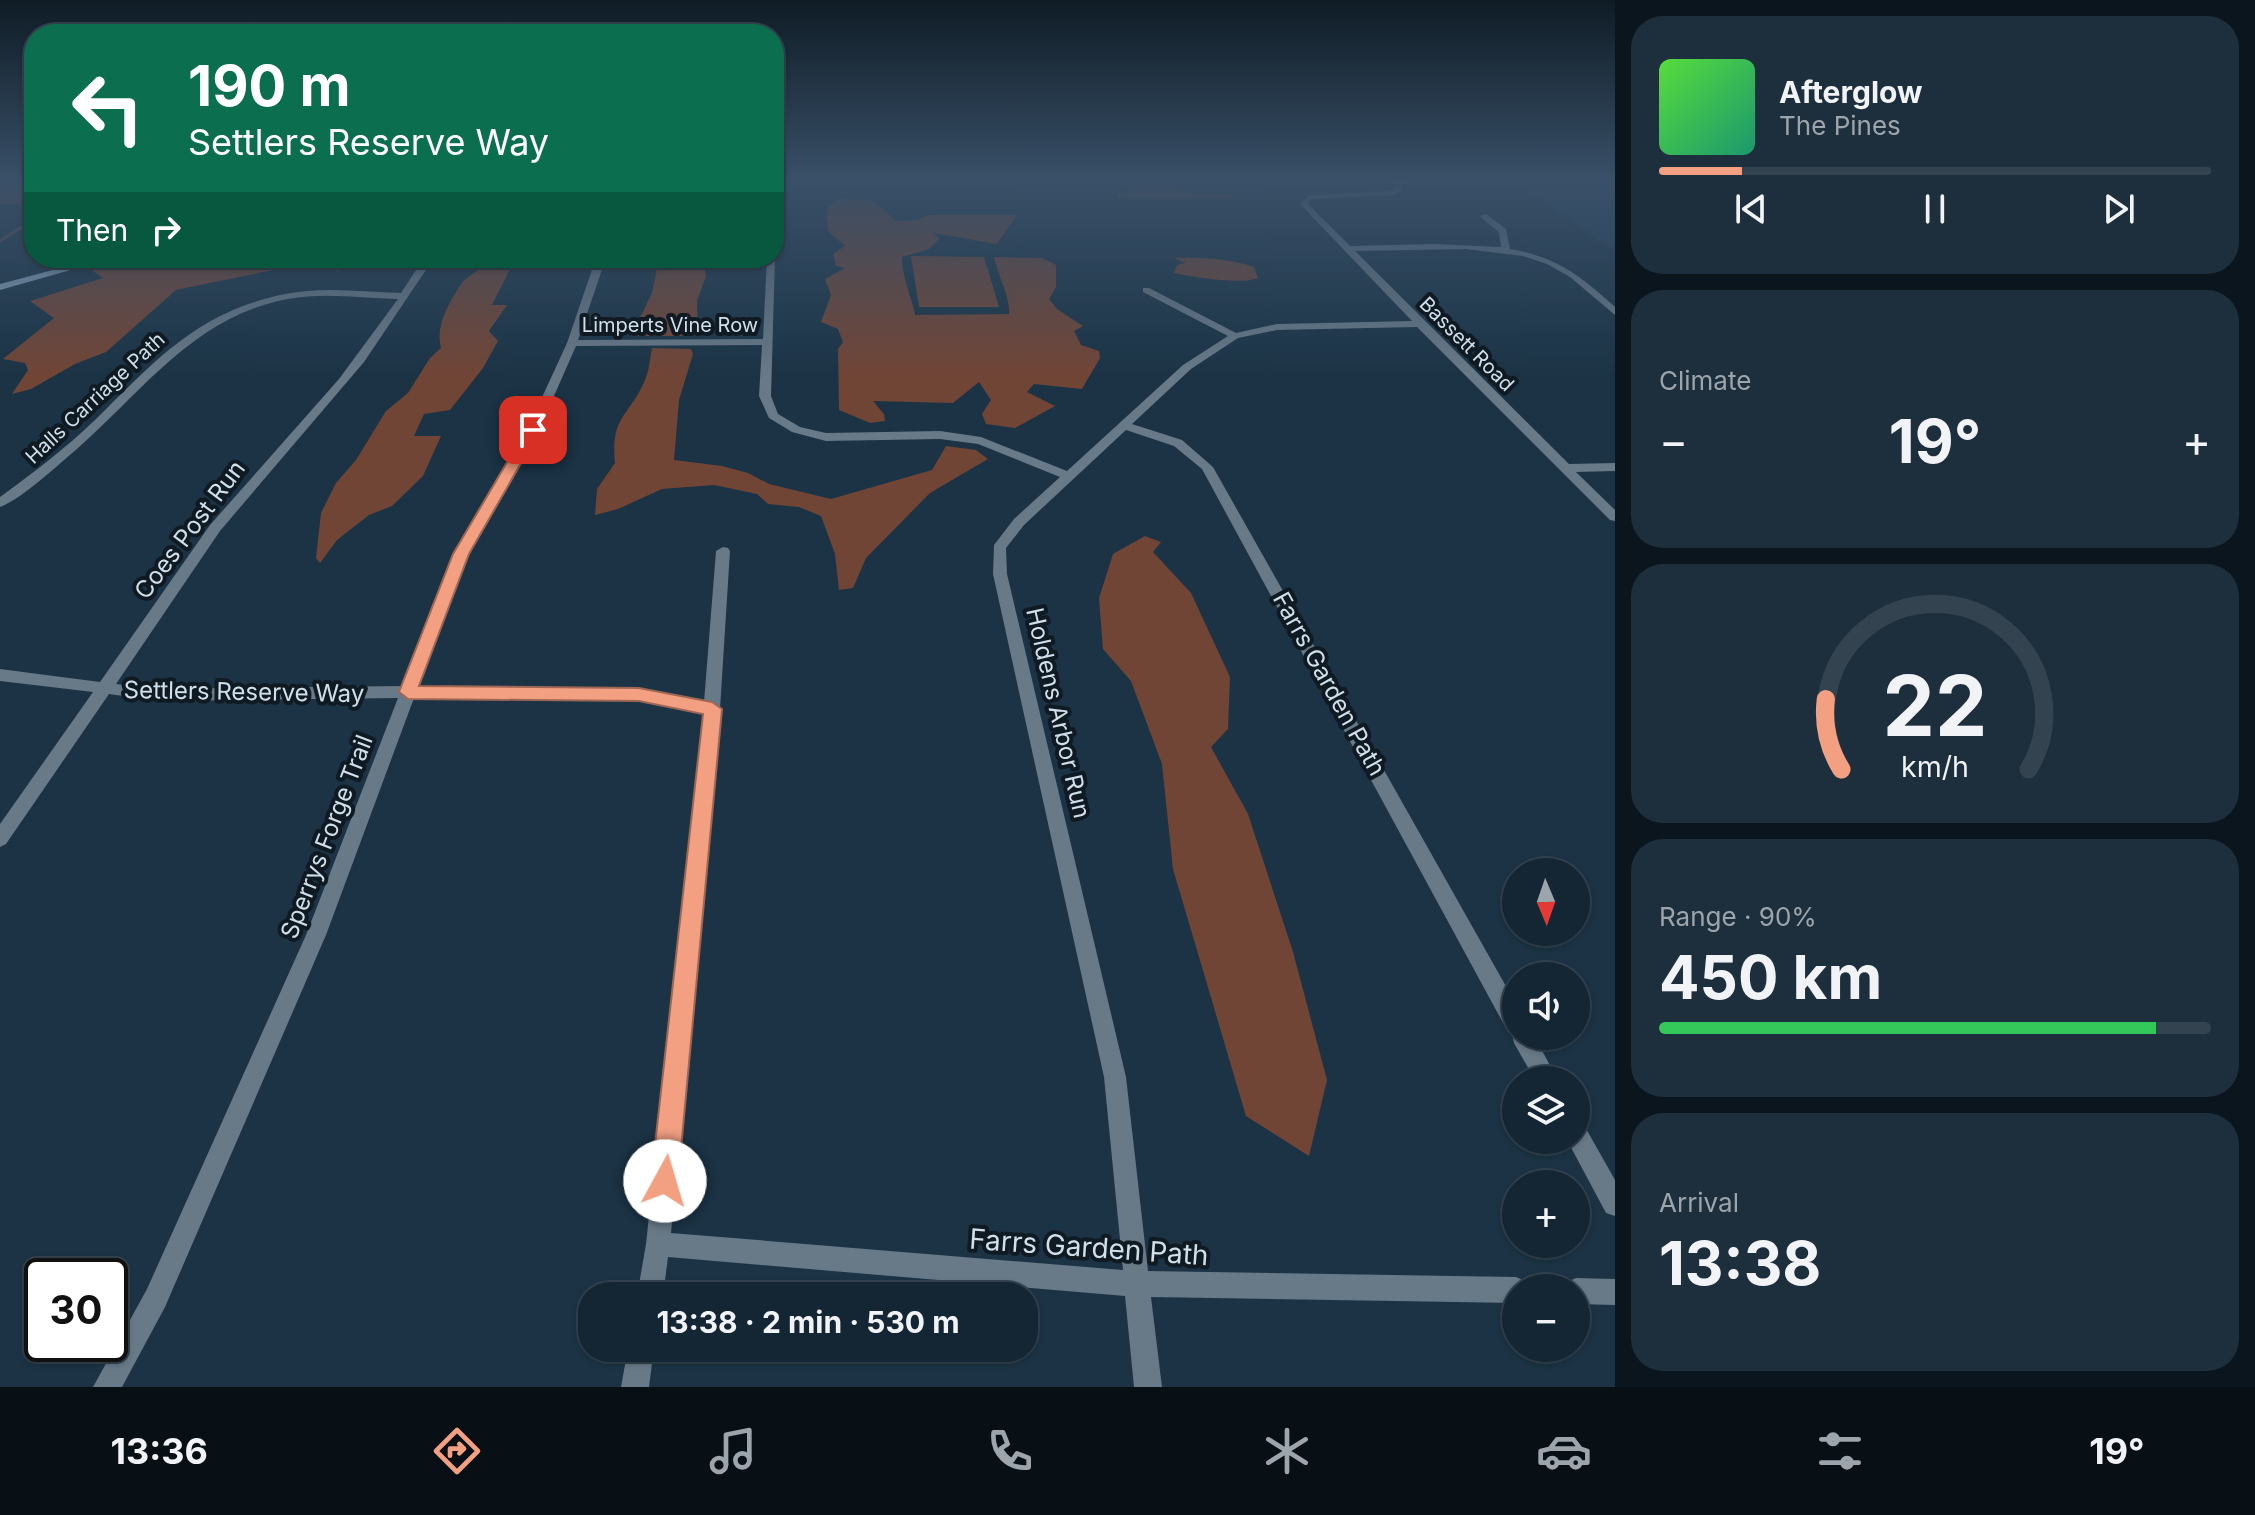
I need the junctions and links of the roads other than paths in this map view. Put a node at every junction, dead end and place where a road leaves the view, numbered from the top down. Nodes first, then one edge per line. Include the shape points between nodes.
1 (1346, 247) edge
2 (1505, 247) edge
3 (1348, 249) junction
4 (1506, 250) junction
5 (43, 268) edge
6 (71, 268) edge
7 (422, 268) edge
8 (598, 268) edge
9 (772, 268) edge
10 (0, 280) edge
11 (0, 287) edge
12 (1146, 290) dead end
13 (403, 296) junction
14 (1615, 312) edge
15 (1420, 324) junction
16 (1235, 336) junction
17 (769, 342) junction
18 (572, 343) junction
19 (1127, 426) junction
20 (1615, 467) edge
21 (1567, 468) junction
22 (1068, 476) junction
23 (0, 503) edge
24 (1615, 517) edge
25 (723, 551) dead end
26 (0, 675) edge
27 (104, 690) junction
28 (408, 692) junction
29 (712, 709) junction
30 (0, 839) edge
31 (1502, 1000) edge
32 (1588, 1154) edge
33 (1615, 1204) edge
34 (658, 1244) junction
35 (652, 1282) edge
36 (1139, 1284) junction
37 (1502, 1290) edge
38 (1590, 1291) edge
39 (1615, 1292) edge
40 (639, 1362) edge
41 (107, 1387) edge
42 (635, 1387) edge
43 (1148, 1387) edge

1 - 3 street, Bassett Road
2 - 4 street
3 - 4 street
3 - 15 street, Bassett Road
4 - 14 street via 1572,273
5 - 10 main road
6 - 11 main road
7 - 13 street, Coes Post Run
8 - 18 street, Sperrys Forge Trail
9 - 17 street
12 - 16 street
13 - 23 street, Halls Carriage Path via 291,296 226,315 162,357 46,470
13 - 27 street, Coes Post Run via 360,360 215,528
15 - 16 street, Holdens Arbor Run via 1277,327
15 - 21 street, Bassett Road
16 - 19 street, Holdens Arbor Run via 1187,367
17 - 18 street, Limperts Vine Row
17 - 22 street via 765,396 773,416 796,430 826,437 940,435 981,441
18 - 28 street, Sperrys Forge Trail via 533,430 461,554
19 - 22 street, Holdens Arbor Run
19 - 31 street, Farrs Garden Path via 1178,443 1207,467
20 - 21 street
21 - 24 street, Bassett Road
22 - 36 street, Holdens Arbor Run via 999,548 1000,574 1115,1077
25 - 29 street
26 - 27 street, Settlers Reserve Way
27 - 28 street, Settlers Reserve Way via 245,696
27 - 30 street, Coes Post Run
28 - 29 street, Settlers Reserve Way via 639,695
28 - 41 street, Sperrys Forge Trail via 316,935 156,1298
29 - 34 street
32 - 33 street
34 - 35 street
34 - 36 street, Farrs Garden Path
36 - 37 street, Farrs Garden Path
36 - 43 street, Holdens Arbor Run
38 - 39 street
40 - 42 street

